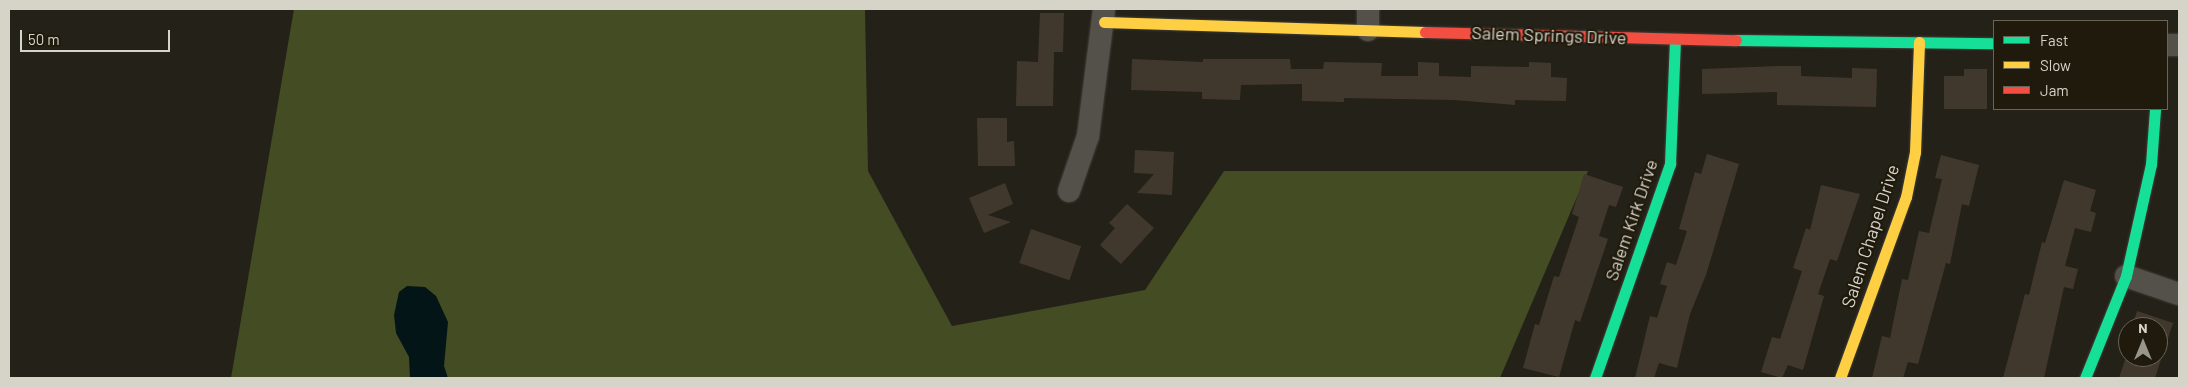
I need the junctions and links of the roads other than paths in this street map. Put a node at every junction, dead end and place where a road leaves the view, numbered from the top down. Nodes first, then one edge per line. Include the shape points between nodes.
1 (1104, 15) edge
2 (1368, 20) edge
3 (1675, 39) junction
4 (1919, 42) junction
5 (1993, 43) edge
6 (2155, 110) edge
7 (1069, 191) dead end
8 (2126, 276) junction
9 (2179, 294) edge
10 (1595, 378) edge
11 (1840, 378) edge
12 (2085, 378) edge

1 - 2 street, Salem Springs Drive
1 - 7 street via 1088,136
2 - 3 street, Salem Springs Drive
3 - 4 street, Salem Springs Drive
3 - 10 street, Salem Kirk Drive via 1670,164
4 - 5 street, Salem Springs Drive
4 - 11 street, Salem Chapel Drive via 1915,152 1906,197
6 - 8 street via 2151,164
8 - 9 street
8 - 12 street

